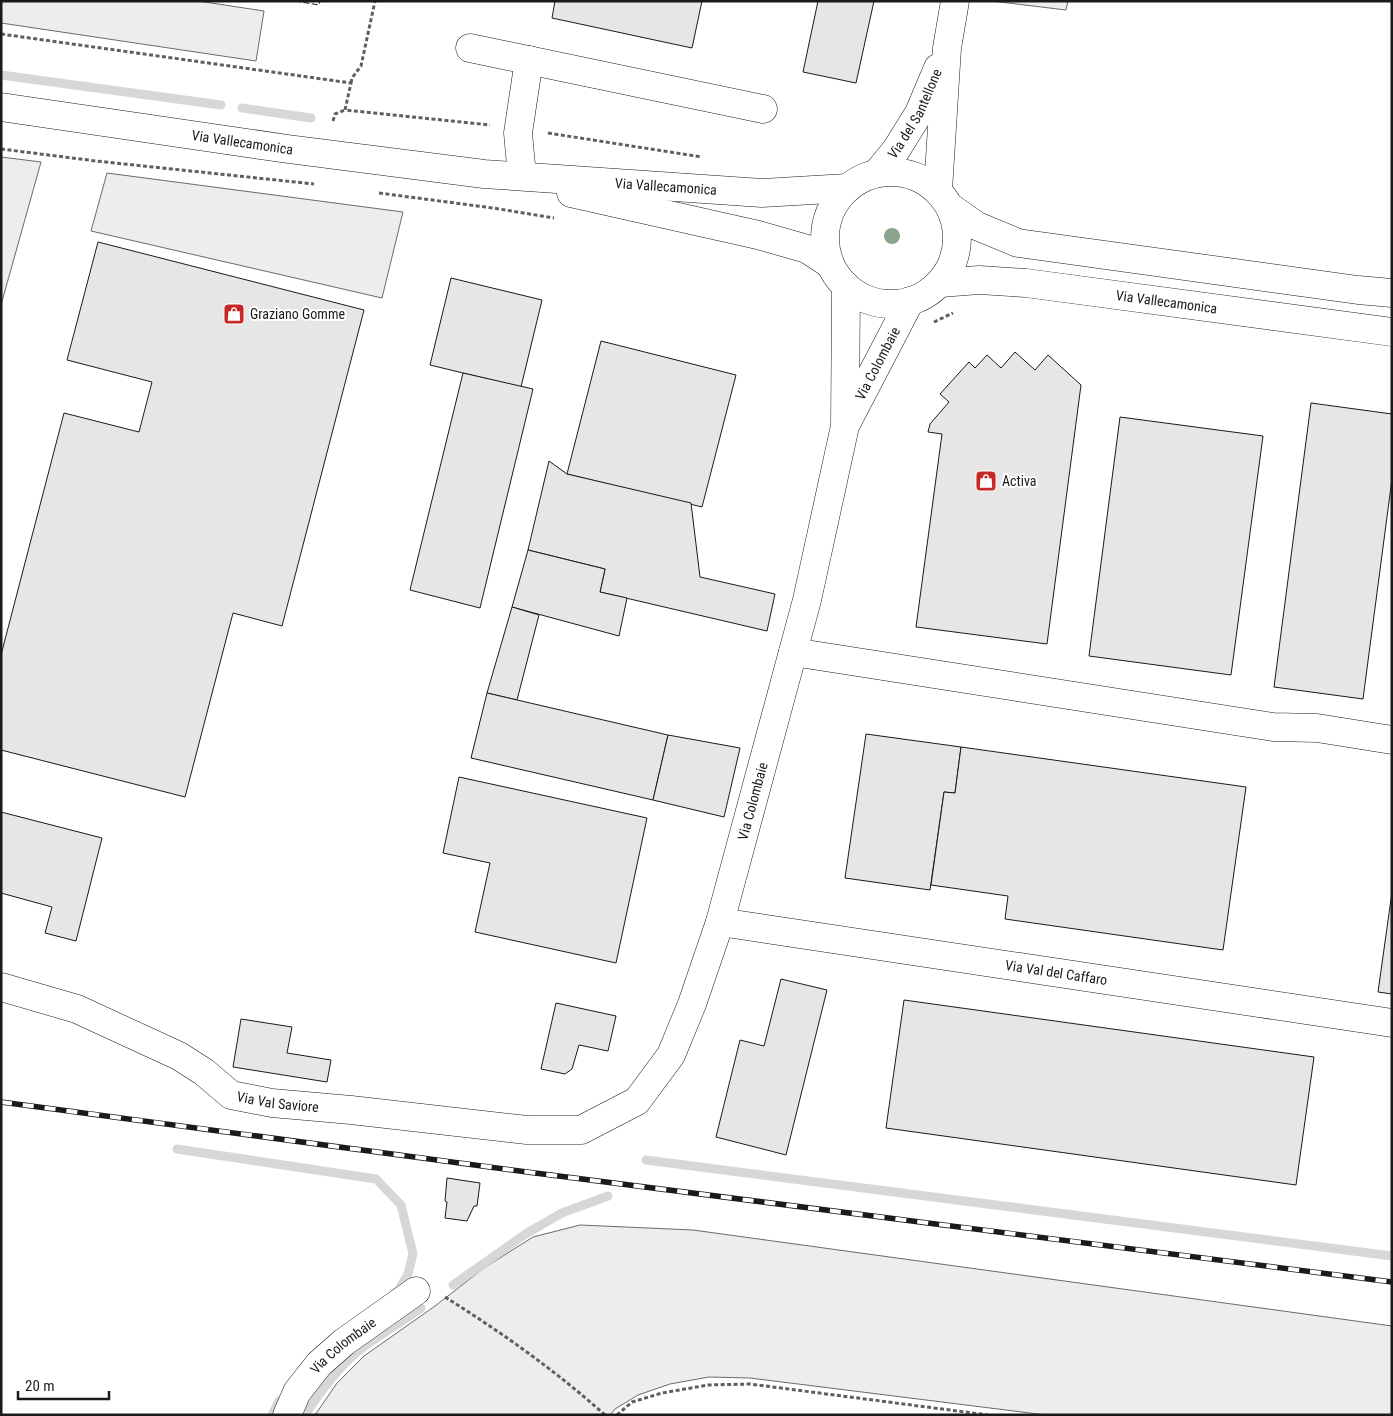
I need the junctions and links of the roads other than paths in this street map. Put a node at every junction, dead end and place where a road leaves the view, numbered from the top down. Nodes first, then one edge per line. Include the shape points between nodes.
1 (955, 1) edge
2 (470, 48) dead end
3 (947, 48) junction
4 (529, 60) junction
5 (1, 106) edge
6 (763, 109) dead end
7 (877, 173) junction
8 (484, 174) junction
9 (522, 176) junction
10 (847, 188) junction
11 (944, 199) junction
12 (830, 264) junction
13 (940, 283) junction
14 (846, 286) junction
15 (1392, 293) edge
16 (910, 301) junction
17 (1392, 332) edge
18 (845, 426) junction
19 (793, 652) junction
20 (1392, 740) edge
21 (720, 922) junction
22 (1, 987) edge
23 (1392, 1023) edge
24 (581, 1130) joint
25 (416, 1290) road end
26 (287, 1415) edge

1 - 3 street, Via del Santellone
2 - 4 street
3 - 7 street, Via del Santellone via 919,114
3 - 11 street, Via del Santellone
4 - 6 street
4 - 9 street via 518,129
5 - 8 street, Via Vallecamonica via 288,149
7 - 10 street
7 - 11 street via 898,172 920,178
8 - 9 street, Via Vallecamonica
8 - 12 street, Via Vallecamonica via 758,235 807,249
9 - 10 street, Via Vallecamonica via 762,193
10 - 12 street via 836,200 825,232
11 - 13 street via 956,222 958,239 949,270
11 - 15 street via 977,226 1018,243
12 - 14 street
13 - 16 street
13 - 17 street, Via Vallecamonica via 979,280 1026,283
14 - 16 street via 876,302
14 - 18 street, Via Colombaie
16 - 18 street, Via Colombaie
18 - 19 street, Via Colombaie
19 - 20 street via 1273,727 1318,728
19 - 21 street, Via Colombaie
21 - 23 street, Via Val del Caffaro
21 - 24 street, Via Colombaie via 671,1055 637,1101
22 - 24 street, Via Val Saviore via 77,1009 179,1056 231,1095 272,1103 527,1130
25 - 26 street, Via Colombaie via 319,1364 297,1392

